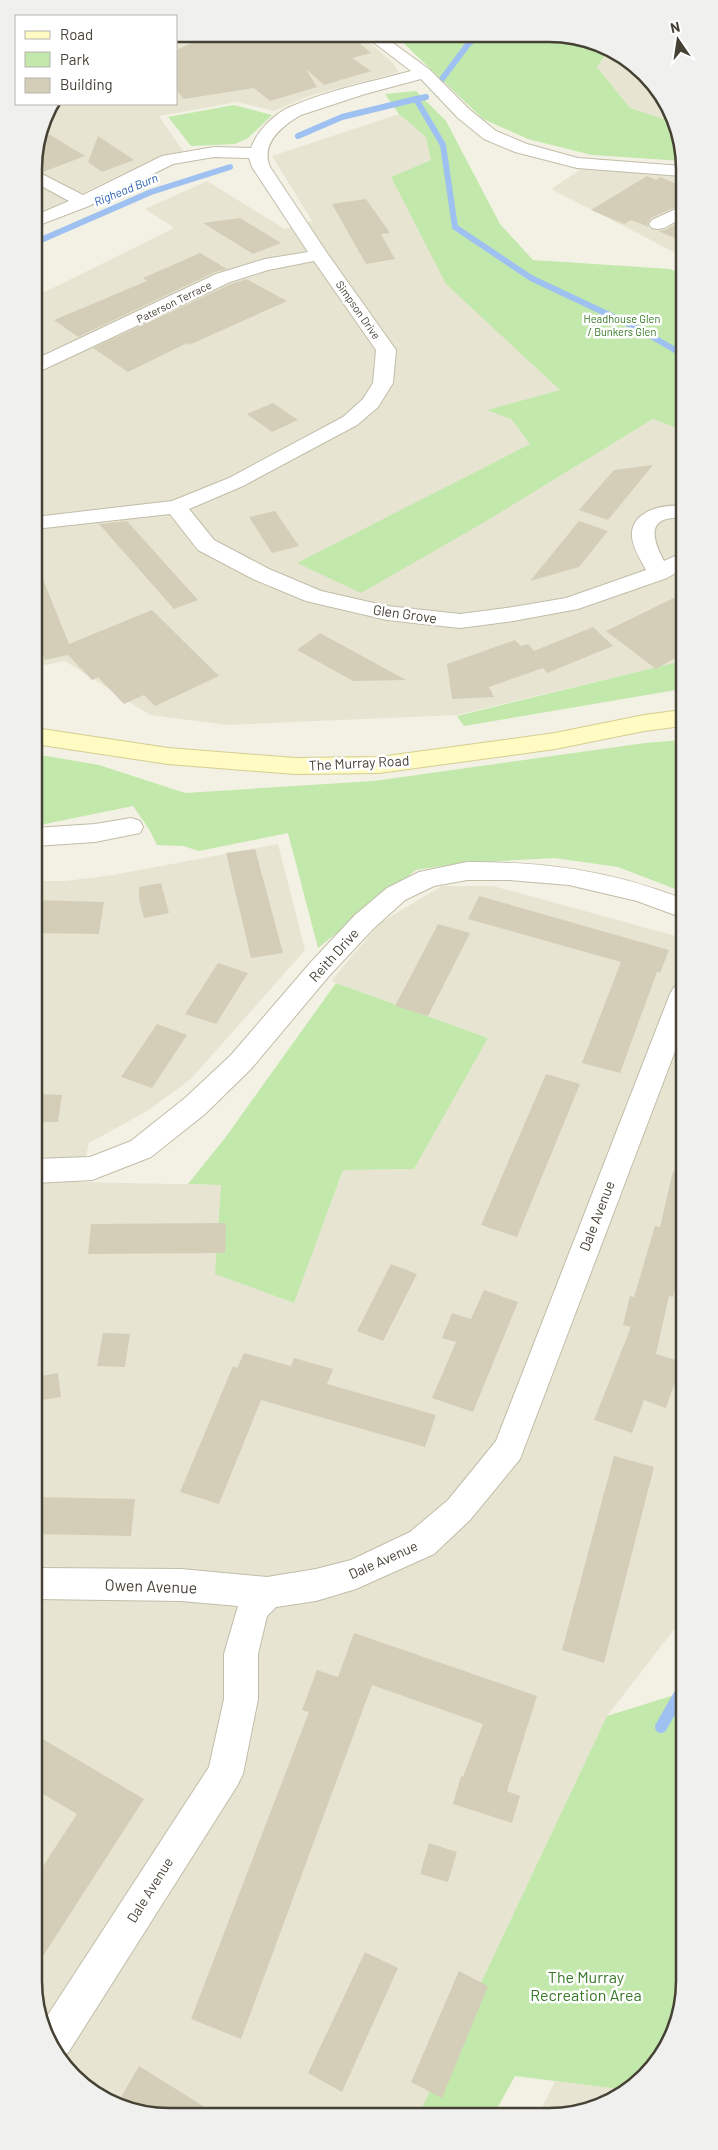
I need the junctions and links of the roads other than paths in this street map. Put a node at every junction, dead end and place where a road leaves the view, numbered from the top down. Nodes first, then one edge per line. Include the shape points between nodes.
1 (382, 42) edge
2 (424, 73) junction
3 (256, 153) junction
4 (676, 171) edge
5 (43, 180) edge
6 (83, 202) junction
7 (676, 214) edge
8 (43, 218) edge
9 (658, 224) dead end
10 (320, 255) junction
11 (43, 364) edge
12 (176, 507) junction
13 (676, 511) edge
14 (43, 522) edge
15 (676, 564) edge
16 (659, 573) junction
17 (676, 719) edge
18 (43, 737) edge
19 (131, 827) dead end
20 (43, 836) edge
21 (676, 905) edge
22 (676, 1014) edge
23 (42, 1171) edge
24 (42, 1583) edge
25 (267, 1593) junction
26 (56, 2037) edge

1 - 2 street
2 - 3 street via 295,111 267,134
2 - 4 street via 490,135 521,148 600,166
3 - 6 street via 214,152 168,160
3 - 10 street, Simpson Drive via 256,160
5 - 6 street
6 - 8 street
7 - 9 street
10 - 11 street, Paterson Terrace via 265,265 223,278
10 - 12 street, Simpson Drive via 386,350 383,383 371,404 350,421 236,482
12 - 14 street, Simpson Drive
12 - 16 street, Glen Grove via 206,546 261,574 314,596 386,613 460,621 513,614 570,604
13 - 16 street via 654,516 645,526 643,537
15 - 16 street, Glen Grove
17 - 18 street, The Murray Road via 555,741 379,765 295,766 168,756
19 - 20 street
21 - 23 street, Reith Drive via 642,893 569,876 509,871 467,872 428,878 396,894 364,922 241,1062 195,1106 141,1149 92,1168
22 - 25 street, Dale Avenue via 509,1449 459,1510 422,1543 356,1574
24 - 25 street, Owen Avenue via 181,1585
25 - 26 street, Dale Avenue via 255,1605 241,1654 241,1699 225,1774

